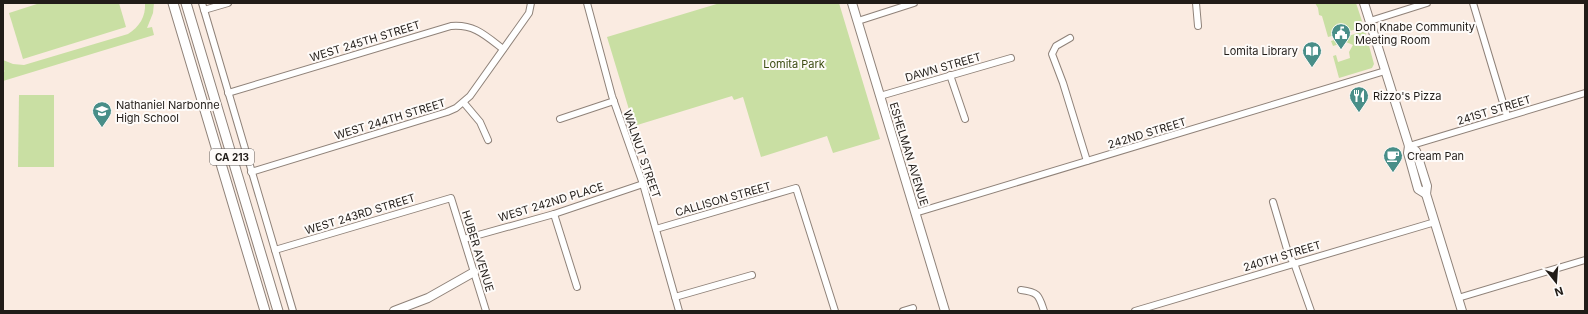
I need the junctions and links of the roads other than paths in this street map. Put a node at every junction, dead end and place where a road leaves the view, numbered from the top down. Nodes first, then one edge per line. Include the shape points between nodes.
1 (173, 3) edge
2 (186, 3) edge
3 (202, 3) edge
4 (228, 3) edge
5 (531, 3) edge
6 (587, 3) edge
7 (852, 3) edge
8 (914, 3) edge
9 (1196, 3) edge
10 (1364, 3) edge
11 (1427, 3) edge
12 (1473, 3) edge
13 (204, 10) junction
14 (858, 21) junction
15 (1370, 21) junction
16 (1198, 26) dead end
17 (1070, 38) dead end
18 (503, 49) junction
19 (1011, 58) dead end
20 (1385, 71) junction
21 (950, 75) junction
22 (228, 93) junction
23 (1585, 93) edge
24 (880, 96) junction
25 (614, 101) junction
26 (464, 103) junction
27 (1507, 116) junction
28 (560, 119) dead end
29 (965, 119) dead end
30 (488, 140) dead end
31 (1409, 146) junction
32 (1087, 161) junction
33 (251, 172) junction
34 (643, 184) junction
35 (451, 198) joint
36 (1273, 202) dead end
37 (915, 213) junction
38 (554, 214) junction
39 (1435, 222) junction
40 (656, 229) junction
41 (464, 239) junction
42 (275, 250) junction
43 (1585, 260) edge
44 (1294, 263) junction
45 (474, 272) junction
46 (752, 275) dead end
47 (577, 287) dead end
48 (1022, 290) dead end
49 (675, 297) junction
50 (1458, 298) junction
51 (913, 308) dead end
52 (265, 311) edge
53 (278, 311) edge
54 (292, 311) edge
55 (394, 311) edge
56 (486, 311) edge
57 (679, 311) edge
58 (835, 311) edge
59 (903, 311) edge
60 (945, 311) edge
61 (1044, 311) edge
62 (1135, 311) edge
63 (1311, 311) edge
64 (1462, 311) edge

1 - 52 main road, CA 213
2 - 53 main road, CA 213
3 - 13 street
4 - 13 street
5 - 18 street, WEST 244TH STREET via 529,13
6 - 25 street, WALNUT STREET
7 - 14 street, ESHELMAN AVENUE
8 - 14 street
9 - 16 street
10 - 15 street
11 - 15 street
12 - 27 street
13 - 22 street
14 - 24 street, ESHELMAN AVENUE
15 - 20 street
17 - 32 street via 1056,46 1052,54
18 - 22 street, WEST 245TH STREET via 476,29 451,26
18 - 26 street, WEST 244TH STREET
19 - 21 street, DAWN STREET
20 - 31 street
20 - 32 street, 242ND STREET
21 - 24 street, DAWN STREET
21 - 29 street
22 - 33 street
23 - 27 street, 241ST STREET
24 - 37 street, ESHELMAN AVENUE
25 - 28 street
25 - 34 street, WALNUT STREET
26 - 30 street via 480,122
26 - 33 street, WEST 244TH STREET via 447,112
27 - 31 street, 241ST STREET
31 - 39 street via 1416,150 1428,186 1426,194
32 - 37 street, 242ND STREET
33 - 42 street
34 - 38 street, WEST 242ND PLACE
34 - 40 street, WALNUT STREET
35 - 41 street, HUBER AVENUE
35 - 42 street, WEST 243RD STREET
36 - 44 street
37 - 60 street, ESHELMAN AVENUE
38 - 41 street, WEST 242ND PLACE
38 - 47 street
39 - 44 street, 240TH STREET
39 - 50 street
40 - 49 street, WALNUT STREET
40 - 58 street, CALLISON STREET via 796,188
41 - 45 street, HUBER AVENUE
42 - 54 street
43 - 50 street
44 - 62 street, 240TH STREET
44 - 63 street
45 - 55 street via 428,298
45 - 56 street, HUBER AVENUE
46 - 49 street
48 - 61 street via 1032,291 1039,296
49 - 57 street, WALNUT STREET
50 - 64 street
51 - 59 street

